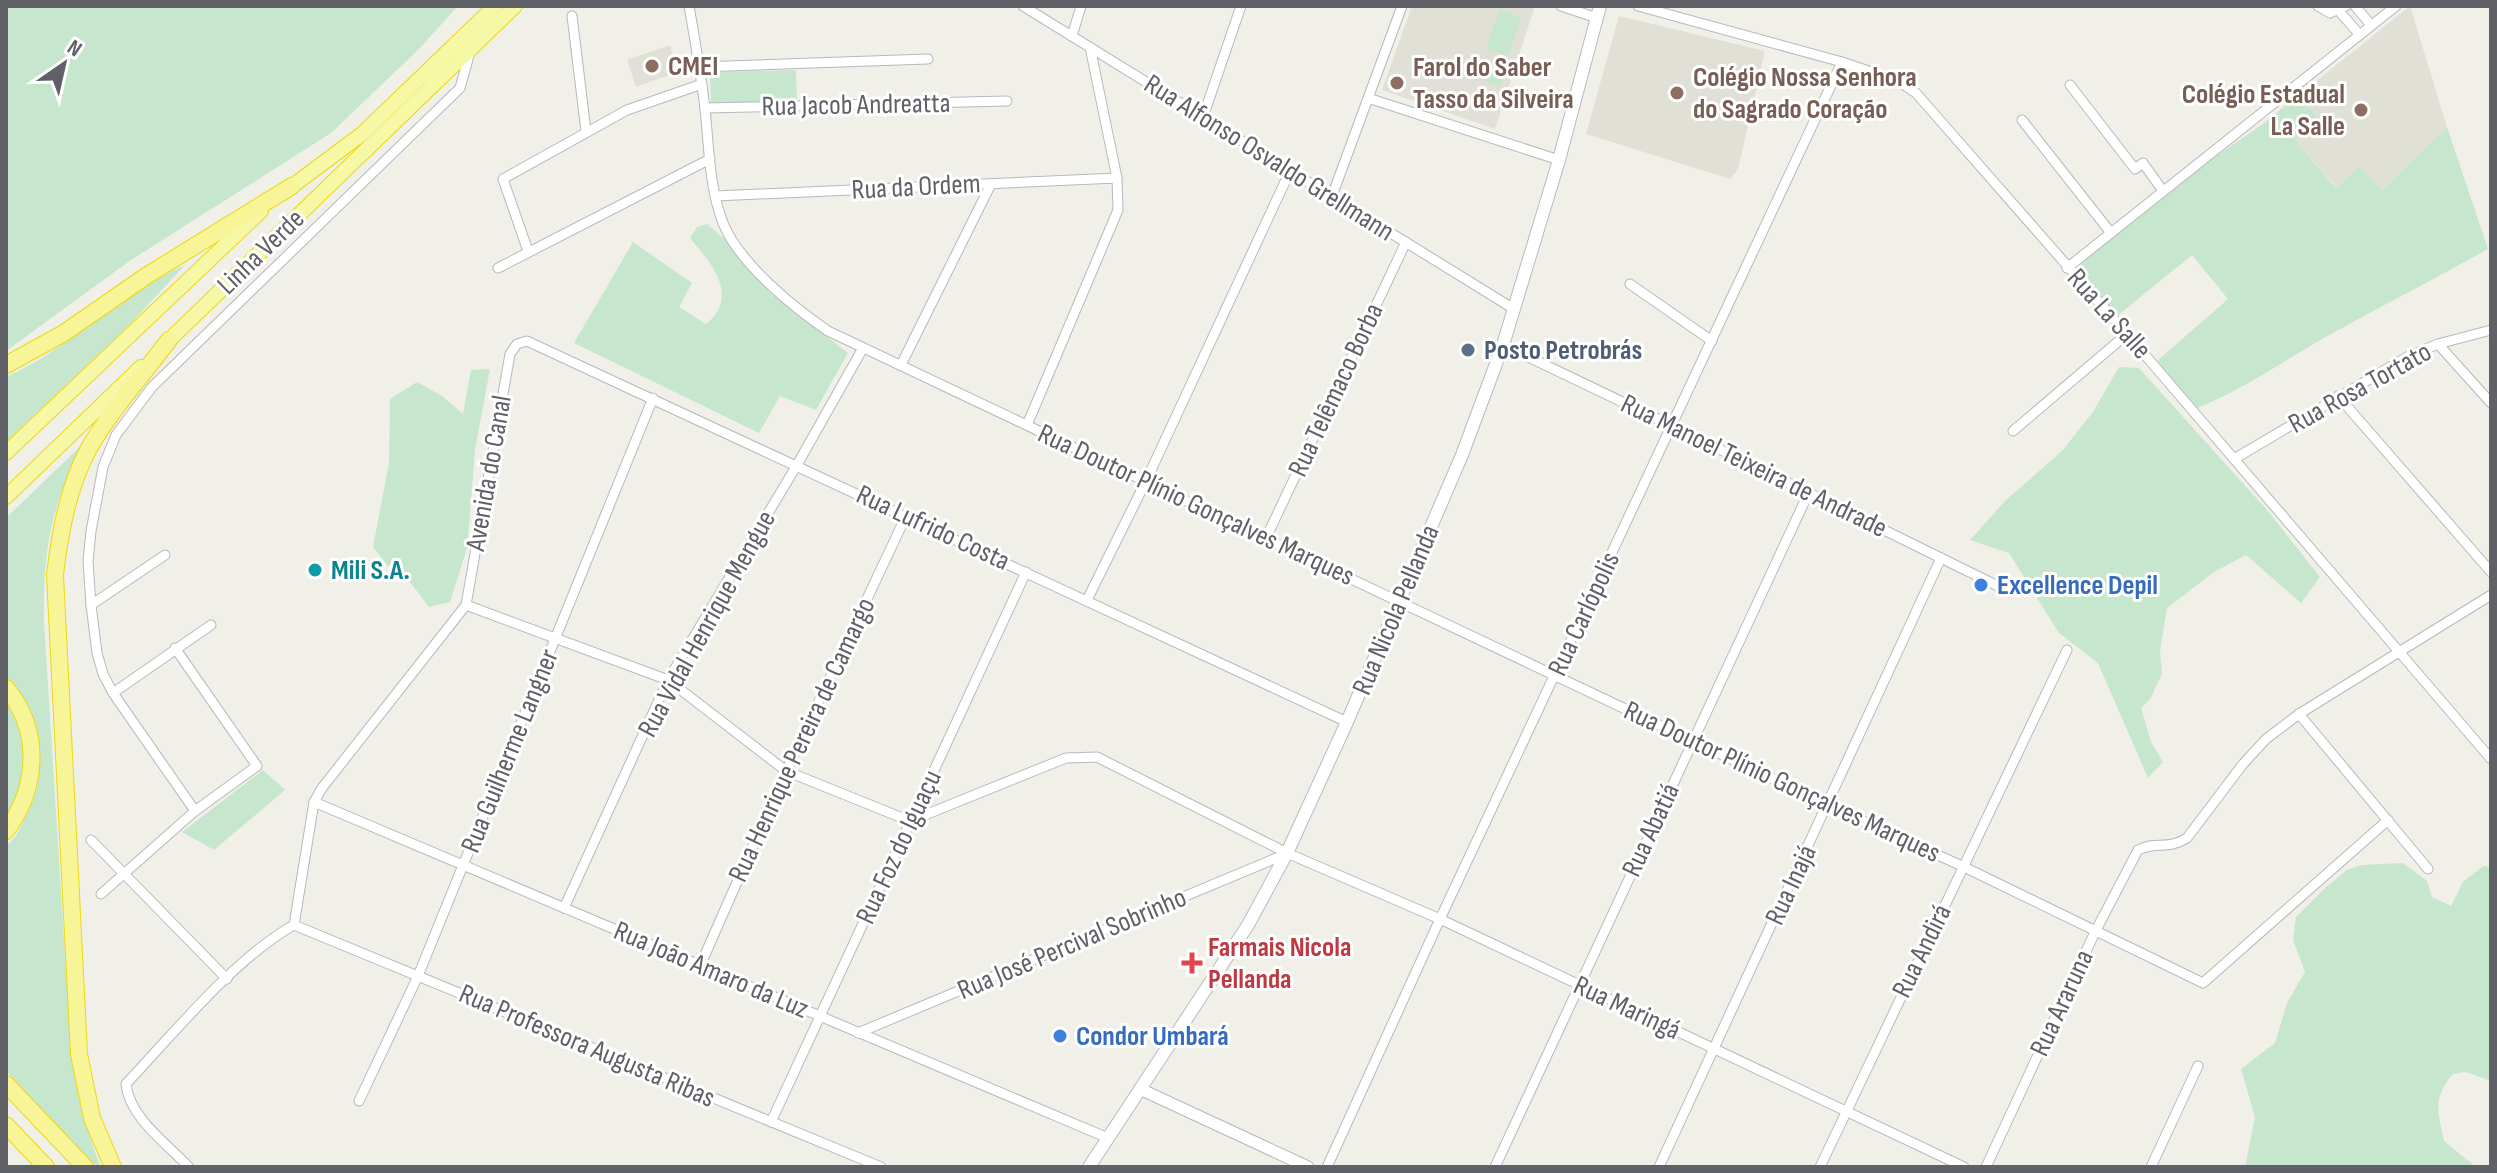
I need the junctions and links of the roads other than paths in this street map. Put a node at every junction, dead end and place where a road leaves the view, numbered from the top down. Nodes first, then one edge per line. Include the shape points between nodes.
1 (495, 6) edge
2 (515, 6) edge
3 (689, 6) edge
4 (1023, 6) edge
5 (1081, 6) edge
6 (1241, 6) edge
7 (1402, 6) edge
8 (1561, 6) edge
9 (1638, 6) edge
10 (2318, 6) edge
11 (2355, 6) edge
12 (2396, 6) edge
13 (2343, 9) edge
14 (1598, 12) edge
15 (572, 16) dead end
16 (2371, 25) junction
17 (2359, 34) junction
18 (1072, 36) junction
19 (1090, 47) junction
20 (471, 48) junction
21 (928, 59) dead end
22 (1842, 62) junction
23 (699, 67) junction
24 (702, 84) junction
25 (2070, 85) dead end
26 (1368, 98) junction
27 (1007, 101) dead end
28 (705, 108) junction
29 (1203, 117) junction
30 (2022, 120) dead end
31 (586, 131) junction
32 (710, 159) junction
33 (1559, 160) junction
34 (1290, 171) junction
35 (1117, 178) junction
36 (991, 184) junction
37 (292, 186) junction
38 (2163, 191) junction
39 (716, 196) junction
40 (1332, 196) junction
41 (2111, 233) junction
42 (1406, 242) junction
43 (528, 251) junction
44 (498, 268) dead end
45 (2067, 268) junction
46 (1630, 284) dead end
47 (1514, 309) junction
48 (2491, 330) edge
49 (2127, 334) junction
50 (169, 340) junction
51 (1712, 341) junction
52 (517, 344) joint
53 (2438, 344) junction
54 (1503, 345) junction
55 (863, 348) junction
56 (6, 365) edge
57 (901, 365) junction
58 (2338, 396) junction
59 (653, 398) junction
60 (2491, 403) edge
61 (1027, 425) junction
62 (1673, 425) junction
63 (2013, 431) dead end
64 (6, 453) edge
65 (2234, 459) junction
66 (797, 465) junction
67 (1146, 481) junction
68 (1808, 494) junction
69 (6, 497) edge
70 (906, 516) junction
71 (1266, 538) junction
72 (165, 555) dead end
73 (1941, 558) junction
74 (1026, 572) junction
75 (2491, 572) edge
76 (2004, 589) dead end
77 (2491, 595) edge
78 (1087, 600) junction
79 (1400, 602) junction
80 (91, 605) junction
81 (466, 605) junction
82 (211, 625) dead end
83 (556, 638) junction
84 (175, 648) junction
85 (2067, 650) dead end
86 (2399, 651) junction
87 (1556, 675) junction
88 (668, 680) junction
89 (6, 688) edge
90 (113, 693) junction
91 (2299, 714) junction
92 (1347, 722) junction
93 (1692, 740) junction
94 (2491, 759) edge
95 (786, 771) junction
96 (314, 802) junction
97 (1828, 805) junction
98 (195, 811) junction
99 (2388, 820) junction
100 (910, 821) junction
101 (6, 831) edge
102 (91, 840) dead end
103 (1287, 854) junction
104 (1962, 866) junction
105 (463, 867) junction
106 (2428, 869) dead end
107 (125, 873) junction
108 (101, 894) dead end
109 (564, 908) junction
110 (1440, 919) junction
111 (294, 925) junction
112 (2095, 932) junction
113 (700, 966) junction
114 (418, 976) junction
115 (227, 979) junction
116 (1579, 985) junction
117 (820, 1017) junction
118 (858, 1033) junction
119 (1714, 1049) junction
120 (2198, 1066) dead end
121 (6, 1084) edge
122 (1140, 1089) junction
123 (359, 1101) dead end
124 (1845, 1111) junction
125 (771, 1122) junction
126 (6, 1125) edge
127 (1108, 1138) junction
128 (46, 1167) edge
129 (85, 1167) edge
130 (113, 1167) edge
131 (189, 1167) edge
132 (881, 1167) edge
133 (1089, 1167) edge
134 (1308, 1167) edge
135 (1327, 1167) edge
136 (1495, 1167) edge
137 (1659, 1167) edge
138 (1820, 1167) edge
139 (1964, 1167) edge
140 (1986, 1167) edge
141 (2151, 1167) edge

1 - 37 highway, Linha Verde via 362,134
2 - 20 highway, Linha Verde
3 - 23 street, Rua Doutor Plínio Gonçalves Marques
4 - 18 street, Rua Alfonso Osvaldo Grellmann
5 - 18 street
6 - 29 street
7 - 26 street
8 - 14 street
9 - 22 street, Rua La Salle
10 - 13 street via 2330,13
11 - 16 street
12 - 16 street
13 - 17 street
14 - 33 main road, Rua Nicola Pellanda
15 - 31 street
16 - 17 street
17 - 38 street
18 - 19 street, Rua Alfonso Osvaldo Grellmann
19 - 29 street, Rua Alfonso Osvaldo Grellmann
19 - 35 street
20 - 50 highway, Linha Verde
20 - 80 street via 460,88 134,408 108,451 97,489 88,561
21 - 23 street
22 - 45 street, Rua La Salle via 1898,81 1916,93
22 - 51 street, Rua Carlópolis
23 - 24 street, Rua Doutor Plínio Gonçalves Marques
24 - 28 street, Rua Doutor Plínio Gonçalves Marques
24 - 31 street via 627,110
25 - 38 street via 2135,169 2143,163
26 - 33 street
26 - 40 street
27 - 28 street, Rua Jacob Andreatta
28 - 32 street, Rua Doutor Plínio Gonçalves Marques
29 - 34 street, Rua Alfonso Osvaldo Grellmann
30 - 41 street
31 - 43 street via 503,179
32 - 39 street, Rua Doutor Plínio Gonçalves Marques
32 - 43 street
33 - 47 main road, Rua Nicola Pellanda
34 - 40 street, Rua Alfonso Osvaldo Grellmann
34 - 67 street
35 - 36 street, Rua da Ordem
35 - 61 street via 1118,210
36 - 39 street, Rua da Ordem
36 - 57 street
37 - 56 highway
37 - 64 highway, Linha Verde
38 - 41 street
39 - 55 street, Rua Doutor Plínio Gonçalves Marques via 736,245 774,288 828,331
40 - 42 street, Rua Alfonso Osvaldo Grellmann
41 - 45 street
42 - 47 street, Rua Alfonso Osvaldo Grellmann
42 - 71 street, Rua Telêmaco Borba
43 - 44 street
45 - 49 street, Rua La Salle
46 - 51 street
47 - 54 main road, Rua Nicola Pellanda
48 - 53 street, Rua Rosa Tortato
49 - 63 street
49 - 65 street, Rua La Salle
50 - 69 highway, Linha Verde
50 - 130 highway via 88,451 67,507 55,575 79,1054 92,1118
51 - 62 street, Rua Carlópolis
52 - 59 street, Rua Lufrido Costa via 527,341
52 - 81 street, Avenida do Canal via 510,354
53 - 58 street, Rua Rosa Tortato
53 - 60 street
54 - 62 street, Rua Manoel Teixeira de Andrade
54 - 79 main road, Rua Nicola Pellanda
55 - 57 street, Rua Doutor Plínio Gonçalves Marques
55 - 66 street, Rua Vidal Henrique Mengue
57 - 61 street, Rua Doutor Plínio Gonçalves Marques
58 - 65 street, Rua Rosa Tortato
58 - 75 street
59 - 66 street, Rua Lufrido Costa
59 - 83 street, Rua Guilherme Langner
61 - 67 street, Rua Doutor Plínio Gonçalves Marques
62 - 68 street, Rua Manoel Teixeira de Andrade
62 - 87 street, Rua Carlópolis
65 - 86 street, Rua La Salle
66 - 70 street, Rua Lufrido Costa
66 - 88 street, Rua Vidal Henrique Mengue
67 - 71 street, Rua Doutor Plínio Gonçalves Marques
67 - 78 street
68 - 73 street, Rua Manoel Teixeira de Andrade
68 - 93 street, Rua Abatiá
70 - 74 street, Rua Lufrido Costa
70 - 95 street, Rua Henrique Pereira de Camargo
71 - 79 street, Rua Doutor Plínio Gonçalves Marques
72 - 80 street
73 - 76 street, Rua Manoel Teixeira de Andrade
73 - 97 street, Rua Inajá
74 - 78 street, Rua Lufrido Costa
74 - 100 street, Rua Foz do Iguaçu
77 - 86 street
78 - 92 street, Rua Lufrido Costa
79 - 87 street, Rua Doutor Plínio Gonçalves Marques
79 - 92 main road, Rua Nicola Pellanda
80 - 90 street via 97,653
81 - 83 street
81 - 96 street
82 - 84 street
83 - 88 street
83 - 105 street, Rua Guilherme Langner
84 - 90 street
84 - 98 street via 257,766
85 - 104 street, Rua Andirá
86 - 91 street
86 - 94 street, Rua La Salle
87 - 93 street, Rua Doutor Plínio Gonçalves Marques
87 - 110 street, Rua Carlópolis
88 - 95 street
88 - 109 street, Rua Vidal Henrique Mengue
89 - 101 highway via 19,706 32,750 24,803
90 - 98 street
91 - 99 street
91 - 112 street, Rua Araruna via 2243,764 2187,838 2138,850
92 - 103 main road, Rua Nicola Pellanda
93 - 97 street, Rua Doutor Plínio Gonçalves Marques
93 - 116 street, Rua Abatiá
95 - 100 street
95 - 113 street, Rua Henrique Pereira de Camargo
96 - 105 street, Rua João Amaro da Luz
96 - 111 street
97 - 104 street, Rua Doutor Plínio Gonçalves Marques
97 - 119 street, Rua Inajá
98 - 107 street
99 - 106 street
99 - 112 street, Rua Doutor Plínio Gonçalves Marques via 2203,983
100 - 103 street, Rua Maringá via 1066,758 1097,757
100 - 117 street, Rua Foz do Iguaçu
102 - 107 street
103 - 110 street, Rua Maringá
103 - 118 street, Rua José Percival Sobrinho
103 - 122 main road, Rua Nicola Pellanda
104 - 112 street, Rua Doutor Plínio Gonçalves Marques
104 - 124 street, Rua Andirá
105 - 109 street, Rua João Amaro da Luz
105 - 114 street, Rua Guilherme Langner
107 - 108 street
107 - 115 street
109 - 113 street, Rua João Amaro da Luz
110 - 116 street, Rua Maringá
110 - 135 street, Rua Carlópolis
111 - 114 street, Rua Professora Augusta Ribas
111 - 115 street
112 - 140 street, Rua Araruna
113 - 117 street, Rua João Amaro da Luz
114 - 123 street, Rua Guilherme Langner
114 - 125 street, Rua Professora Augusta Ribas
115 - 131 street via 126,1084 138,1114
116 - 119 street, Rua Maringá
116 - 136 street, Rua Abatiá
117 - 118 street, Rua João Amaro da Luz
117 - 125 street, Rua Foz do Iguaçu
118 - 127 street, Rua João Amaro da Luz
119 - 124 street, Rua Maringá
119 - 137 street, Rua Inajá
120 - 141 street
121 - 129 highway
122 - 127 main road, Rua Nicola Pellanda
122 - 134 street
124 - 138 street, Rua Andirá
124 - 139 street, Rua Maringá
125 - 132 street, Rua Professora Augusta Ribas
126 - 128 highway
127 - 133 main road, Rua Nicola Pellanda

